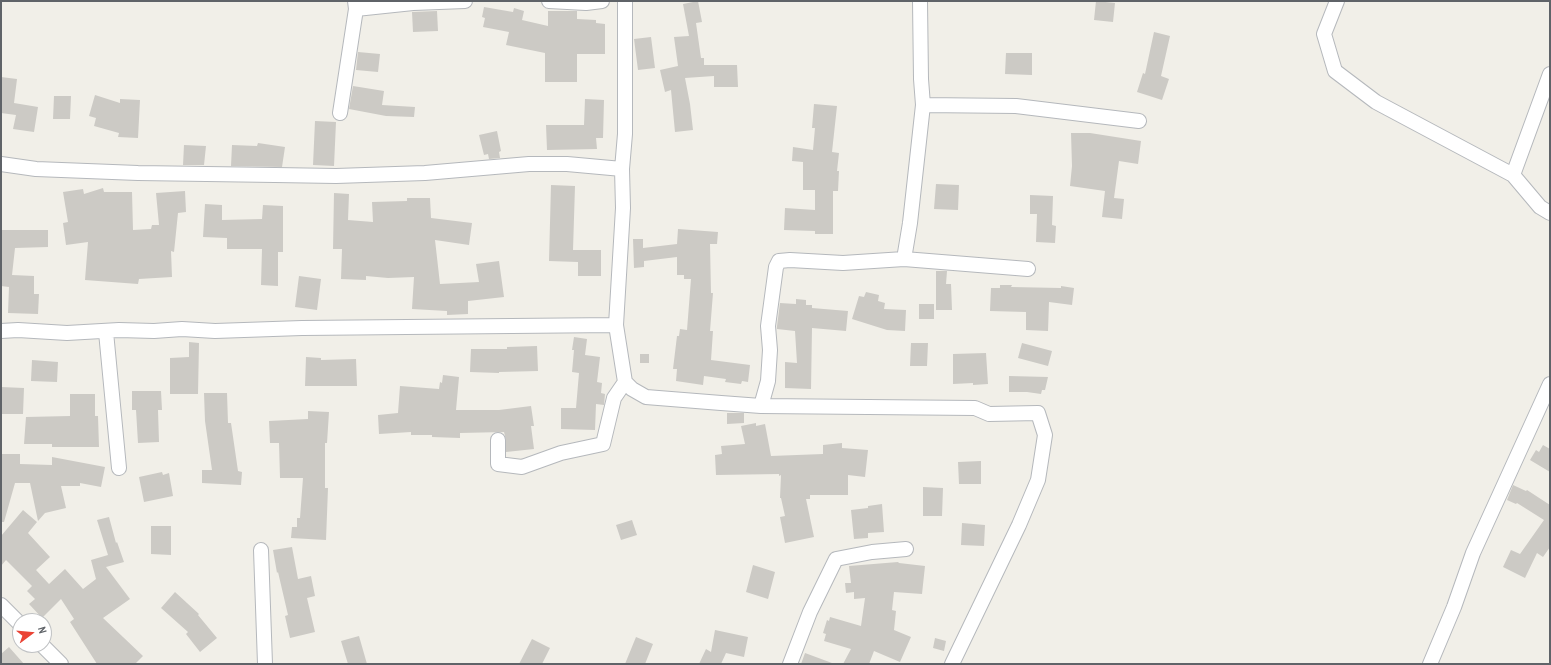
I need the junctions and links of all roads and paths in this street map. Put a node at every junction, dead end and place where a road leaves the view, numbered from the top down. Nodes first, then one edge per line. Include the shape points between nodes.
1 (465, 1) edge
2 (549, 1) edge
3 (602, 1) edge
4 (625, 1) edge
5 (920, 1) edge
6 (1337, 1) edge
7 (356, 5) edge
8 (1550, 74) edge
9 (923, 105) junction
10 (340, 113) dead end
11 (1139, 121) dead end
12 (1, 164) edge
13 (622, 169) junction
14 (1512, 175) junction
15 (1550, 213) edge
16 (904, 259) junction
17 (1028, 269) dead end
18 (616, 325) junction
19 (1, 331) edge
20 (106, 332) junction
21 (625, 382) junction
22 (1550, 384) edge
23 (760, 406) junction
24 (498, 440) dead end
25 (119, 468) dead end
26 (906, 549) dead end
27 (261, 550) dead end
28 (1, 605) edge
29 (12, 616) edge
30 (50, 653) edge
31 (61, 664) edge
32 (265, 664) edge
33 (790, 664) edge
34 (952, 664) edge
35 (1430, 664) edge

1 - 7 street
2 - 3 street
4 - 13 street via 625,134
5 - 9 street
6 - 14 street via 1324,34 1335,71 1376,102
7 - 10 street
8 - 14 street
9 - 11 street via 1016,106
9 - 16 street
12 - 13 street via 36,169 115,172 336,176 425,173 529,164
13 - 18 street via 623,208
14 - 15 street via 1540,207
16 - 17 street
16 - 23 street via 843,263 779,261 768,326 768,381
18 - 20 street
18 - 21 street
19 - 20 street
20 - 25 street
21 - 23 street via 646,397
21 - 24 street via 614,398 603,444 561,453 522,467 498,464
22 - 35 street via 1473,553
23 - 34 street via 975,408 989,414 1038,413 1045,435 1038,480
26 - 33 street via 836,559 810,612
27 - 32 street
28 - 29 street
30 - 31 street

